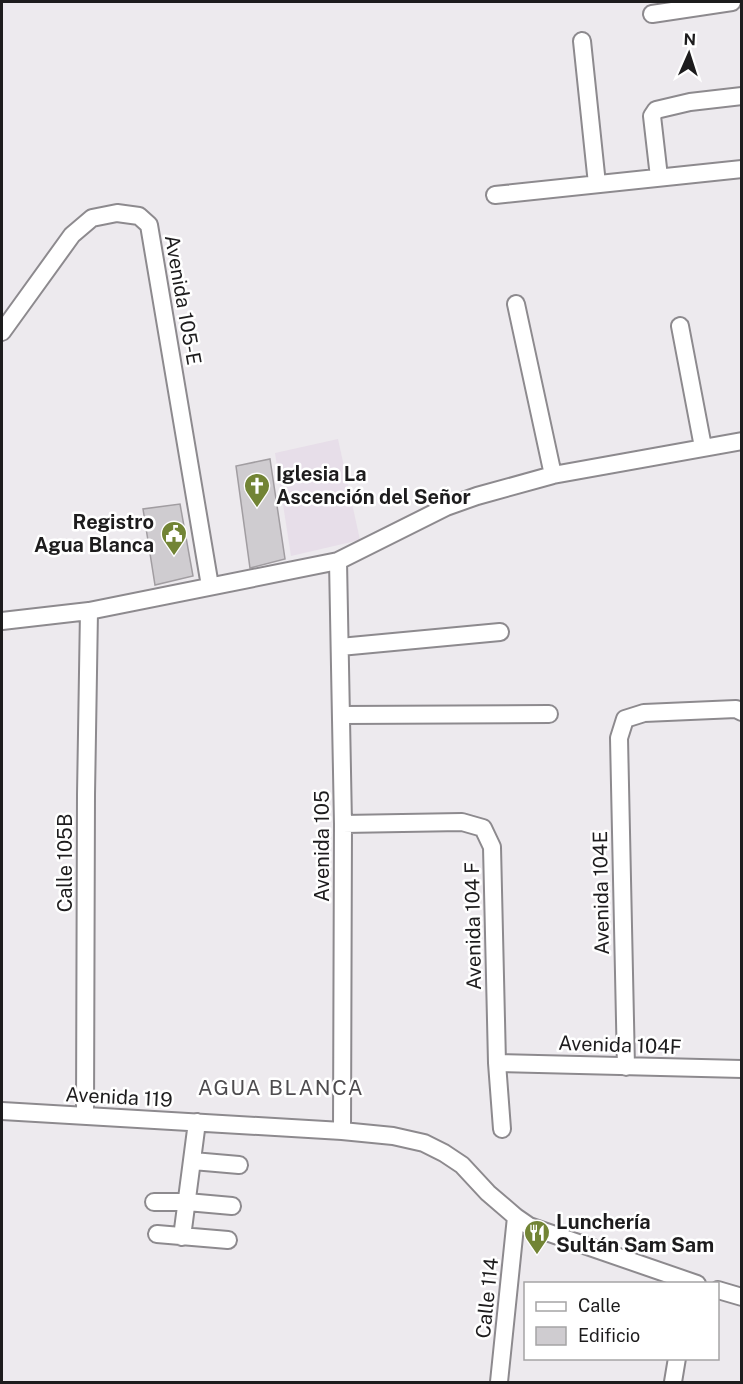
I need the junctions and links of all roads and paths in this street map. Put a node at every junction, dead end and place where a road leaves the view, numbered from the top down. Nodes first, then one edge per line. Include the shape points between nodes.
1 (732, 2) edge
2 (652, 14) dead end
3 (582, 41) dead end
4 (741, 96) edge
5 (741, 168) edge
6 (659, 177) junction
7 (597, 184) junction
8 (495, 195) dead end
9 (516, 304) dead end
10 (680, 326) dead end
11 (2, 332) edge
12 (741, 441) edge
13 (703, 447) junction
14 (553, 475) junction
15 (339, 561) junction
16 (210, 586) junction
17 (89, 611) junction
18 (2, 621) edge
19 (500, 632) dead end
20 (340, 646) junction
21 (741, 712) edge
22 (549, 714) dead end
23 (342, 715) junction
24 (343, 824) junction
25 (497, 1063) junction
26 (626, 1066) junction
27 (741, 1069) edge
28 (2, 1111) edge
29 (85, 1116) junction
30 (197, 1122) junction
31 (502, 1129) dead end
32 (342, 1131) junction
33 (193, 1161) junction
34 (239, 1165) dead end
35 (154, 1202) dead end
36 (187, 1202) junction
37 (232, 1206) dead end
38 (516, 1217) junction
39 (157, 1234) dead end
40 (182, 1237) junction
41 (228, 1240) dead end
42 (690, 1282) edge
43 (719, 1291) edge
44 (741, 1297) edge
45 (677, 1360) edge
46 (499, 1383) edge
47 (673, 1383) edge

1 - 2 street
3 - 7 street
4 - 6 street via 656,110 651,116
5 - 6 street
6 - 7 street
7 - 8 street
9 - 14 street
10 - 13 street
11 - 16 street, Avenida 105-E via 72,235 92,218 117,213 139,216 149,225
12 - 13 street
13 - 14 street
14 - 15 street via 446,507
15 - 16 street
15 - 20 street, Avenida 105
16 - 17 street
17 - 18 street
17 - 29 street, Calle 105B
19 - 20 street
20 - 23 street, Avenida 105
21 - 26 street, Avenida 104E via 736,709 644,713 625,719 619,738
22 - 23 street
23 - 24 street, Avenida 105
24 - 25 street, Avenida 104 F via 462,822 483,828 492,847
24 - 32 street, Avenida 105
25 - 26 street, Avenida 104F
25 - 31 street, Avenida 104 F
26 - 27 street, Avenida 104F
28 - 29 street, Avenida 119
29 - 30 street, Avenida 119
30 - 32 street, Avenida 119
30 - 33 street
32 - 38 street, Avenida 119 via 424,1143 462,1165
33 - 34 street
33 - 36 street
35 - 36 street
36 - 37 street
36 - 40 street
38 - 42 street, Avenida 119 via 529,1226
38 - 46 street, Calle 114
39 - 40 street
40 - 41 street
43 - 44 street
45 - 47 street

